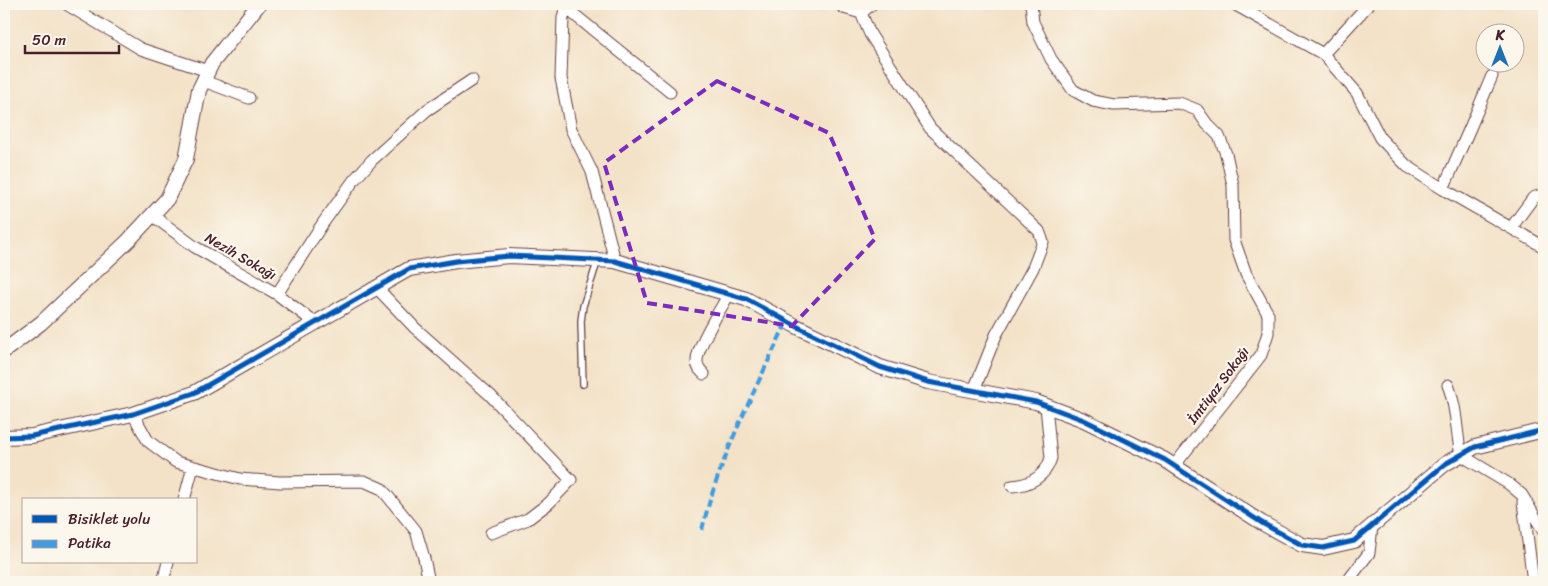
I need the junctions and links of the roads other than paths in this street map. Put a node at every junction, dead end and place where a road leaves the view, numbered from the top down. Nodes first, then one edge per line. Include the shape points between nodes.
1 (66, 4) edge
2 (259, 4) edge
3 (839, 4) edge
4 (872, 4) edge
5 (1031, 4) edge
6 (1234, 4) edge
7 (1369, 4) edge
8 (566, 6) edge
9 (861, 13) junction
10 (1323, 54) junction
11 (206, 76) junction
12 (1492, 76) dead end
13 (472, 80) dead end
14 (670, 92) dead end
15 (249, 98) dead end
16 (1443, 189) junction
17 (1544, 194) edge
18 (152, 215) junction
19 (1511, 228) junction
20 (1544, 248) edge
21 (598, 260) junction
22 (616, 261) junction
23 (376, 287) junction
24 (277, 294) junction
25 (729, 294) junction
26 (315, 323) junction
27 (4, 351) edge
28 (704, 374) dead end
29 (583, 384) dead end
30 (1448, 385) dead end
31 (974, 390) junction
32 (1046, 406) junction
33 (133, 414) junction
34 (1544, 430) edge
35 (4, 437) edge
36 (1461, 454) junction
37 (1174, 466) junction
38 (193, 467) junction
39 (1012, 486) dead end
40 (1522, 495) junction
41 (185, 498) edge
42 (1372, 526) junction
43 (1544, 532) edge
44 (491, 533) dead end
45 (168, 564) edge
46 (163, 582) edge
47 (429, 582) edge
48 (1347, 582) edge
49 (1533, 582) edge

1 - 11 street via 141,49
2 - 11 street via 212,63
3 - 9 street
4 - 9 street
5 - 37 street, İmtiyaz Sokağı via 1033,22 1051,59 1073,90 1093,102 1114,105 1179,103 1197,110 1219,136 1226,154 1233,185 1234,240 1246,274 1268,314 1268,333 1261,355
6 - 10 street
7 - 10 street
8 - 14 street
8 - 22 street via 561,78 569,121 592,172
9 - 31 street via 870,34 930,128 1038,231 1043,242 1033,268 996,336
10 - 16 street via 1357,93 1380,138 1407,166
11 - 15 street
11 - 18 street via 199,90 186,158 167,199
12 - 16 street
13 - 24 street via 427,110 360,173 338,200
16 - 19 street
17 - 19 street via 1533,198
18 - 24 street, Nezih Sokağı via 195,247
18 - 27 street via 41,323
19 - 20 street
21 - 22 street
21 - 23 street via 509,256 456,261 409,269
21 - 29 lane via 581,321
22 - 25 street
23 - 26 street
23 - 44 street via 415,328 490,395 571,480 549,504 528,519
24 - 26 street, Nezih Sokağı
25 - 28 street via 699,350 697,361
25 - 31 street via 746,299 880,367 928,382
26 - 33 street via 194,393
30 - 36 street via 1454,399
31 - 32 street
32 - 37 street via 1084,420
32 - 39 street via 1049,465 1041,477
33 - 35 street via 32,436
33 - 38 street via 148,441 176,462
34 - 36 street via 1475,447
36 - 40 street
36 - 42 street
37 - 42 street via 1302,545 1323,548 1354,541
38 - 41 street
38 - 47 street via 240,479 364,481 382,490 416,531
40 - 43 street
40 - 49 street
42 - 48 street via 1369,553
45 - 46 street

